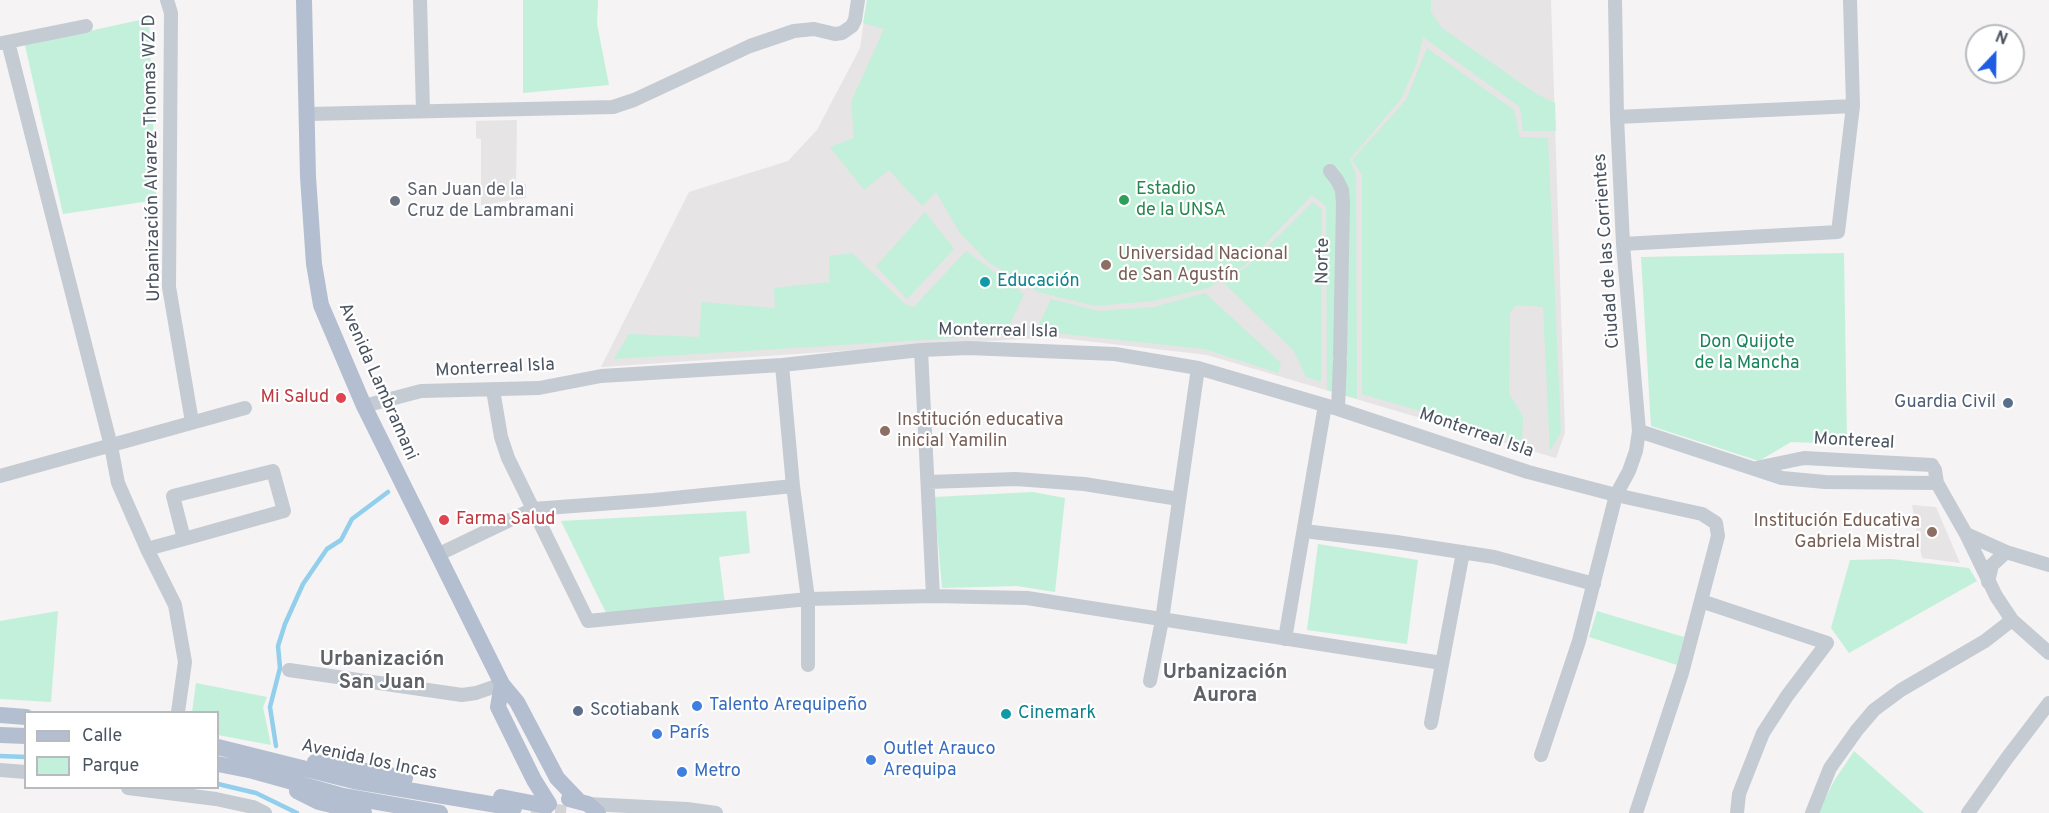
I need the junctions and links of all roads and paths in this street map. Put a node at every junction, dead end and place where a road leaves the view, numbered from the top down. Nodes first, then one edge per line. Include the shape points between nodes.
1 (167, 0) edge
2 (304, 0) edge
3 (420, 0) edge
4 (858, 0) edge
5 (1616, 0) edge
6 (1850, 0) edge
7 (86, 26) dead end
8 (4, 43) edge
9 (1853, 106) junction
10 (423, 111) junction
11 (308, 114) junction
12 (1617, 117) junction
13 (1330, 171) dead end
14 (1623, 244) junction
15 (921, 350) junction
16 (782, 365) junction
17 (1198, 368) junction
18 (493, 390) junction
19 (364, 406) junction
20 (1331, 407) junction
21 (245, 408) dead end
22 (192, 422) junction
23 (1639, 431) junction
24 (111, 446) junction
25 (1756, 468) junction
26 (0, 476) edge
27 (928, 482) junction
28 (1937, 483) junction
29 (793, 486) junction
30 (1616, 495) junction
31 (1179, 499) junction
32 (533, 509) junction
33 (1304, 531) junction
34 (1966, 534) junction
35 (184, 539) junction
36 (147, 549) junction
37 (1463, 552) junction
38 (2006, 552) junction
39 (437, 555) junction
40 (2049, 565) edge
41 (1988, 582) junction
42 (1594, 584) junction
43 (933, 596) junction
44 (808, 599) junction
45 (1701, 601) junction
46 (1162, 620) junction
47 (2012, 620) junction
48 (1286, 639) junction
49 (2049, 653) edge
50 (1442, 663) junction
51 (808, 665) dead end
52 (290, 670) dead end
53 (1150, 681) dead end
54 (502, 684) junction
55 (2049, 703) edge
56 (178, 711) edge
57 (0, 715) edge
58 (24, 717) edge
59 (1431, 723) dead end
60 (0, 735) edge
61 (24, 736) edge
62 (219, 747) edge
63 (1541, 755) dead end
64 (253, 763) junction
65 (219, 764) edge
66 (0, 770) edge
67 (24, 772) edge
68 (534, 780) junction
69 (136, 789) edge
70 (516, 805) junction
71 (588, 806) edge
72 (545, 808) edge
73 (265, 813) edge
74 (364, 813) edge
75 (441, 813) edge
76 (717, 813) edge
77 (1636, 813) edge
78 (1737, 813) edge
79 (1812, 813) edge
80 (1968, 813) edge

1 - 22 street, Urbanización Alvarez Thomas WZ D via 171,13 169,287
2 - 11 main road, Avenida Lambramani
3 - 10 street
4 - 10 street via 855,20 847,30 835,34 814,29 794,31 750,46 613,107
5 - 12 street, Ciudad de las Corrientes
6 - 9 street
7 - 8 street
8 - 24 street
9 - 12 street
9 - 14 street via 1838,232
10 - 11 street
11 - 19 main road, Avenida Lambramani via 316,285
12 - 14 street, Ciudad de las Corrientes
13 - 20 street, Norte via 1342,190 1343,204 1340,358
14 - 23 street, Ciudad de las Corrientes
15 - 16 street, Monterreal Isla
15 - 17 street, Monterreal Isla via 1115,354
15 - 27 street
16 - 18 street, Monterreal Isla via 602,376 539,388
16 - 29 street
17 - 20 street, Monterreal Isla
17 - 31 street
18 - 19 street, Monterreal Isla via 421,391
18 - 32 street via 508,458
19 - 39 main road, Avenida Lambramani
20 - 30 street, Monterreal Isla via 1528,471
20 - 33 street, Norte
21 - 22 street
22 - 24 street
23 - 25 street, Montereal
23 - 30 street, Ciudad de las Corrientes via 1629,471
24 - 26 street
24 - 36 street via 118,483
25 - 28 street, Montereal via 1782,478 1825,482
25 - 28 street, Montereal via 1804,458 1911,463 1932,465
27 - 31 street via 1027,480 1084,484
27 - 43 street
28 - 34 street, Montereal
29 - 32 street
29 - 44 street
30 - 42 street, Ciudad de las Corrientes
30 - 45 street, Monterreal Isla via 1702,513 1716,523 1718,536
31 - 46 street
32 - 39 street
32 - 44 street via 588,621
33 - 37 street
33 - 48 street, Norte
34 - 38 street
34 - 41 street, Montereal
35 - 35 street via 284,511 273,471 173,496
35 - 36 street
36 - 56 street via 175,606 186,662
37 - 42 street
37 - 50 street
38 - 40 street
38 - 41 street via 1992,565
39 - 54 main road, Avenida Lambramani
41 - 47 street, Montereal
42 - 63 street, Ciudad de las Corrientes
43 - 44 street
43 - 46 street via 1027,598
44 - 51 street
45 - 77 street
45 - 78 street via 1827,643 1763,733 1739,794
46 - 48 street
46 - 53 street
47 - 49 street, Montereal
47 - 79 street via 1874,710 1830,768
48 - 50 street
50 - 59 street
52 - 54 street via 462,695
54 - 68 main road, Avenida Lambramani via 498,707
54 - 71 main road, Avenida Lambramani via 517,702 557,778
55 - 80 street
57 - 58 main road
60 - 61 main road
62 - 64 main road, Avenida los Incas
64 - 65 main road, Avenida los Incas
64 - 70 main road, Avenida los Incas
64 - 74 main road via 320,802
64 - 75 main road, Avenida los Incas via 343,796
66 - 67 street
68 - 70 main road via 528,795
68 - 72 main road, Avenida Lambramani
69 - 73 street via 216,799
70 - 72 main road, Avenida los Incas
71 - 72 main road, Avenida los Incas via 558,800
71 - 76 street

